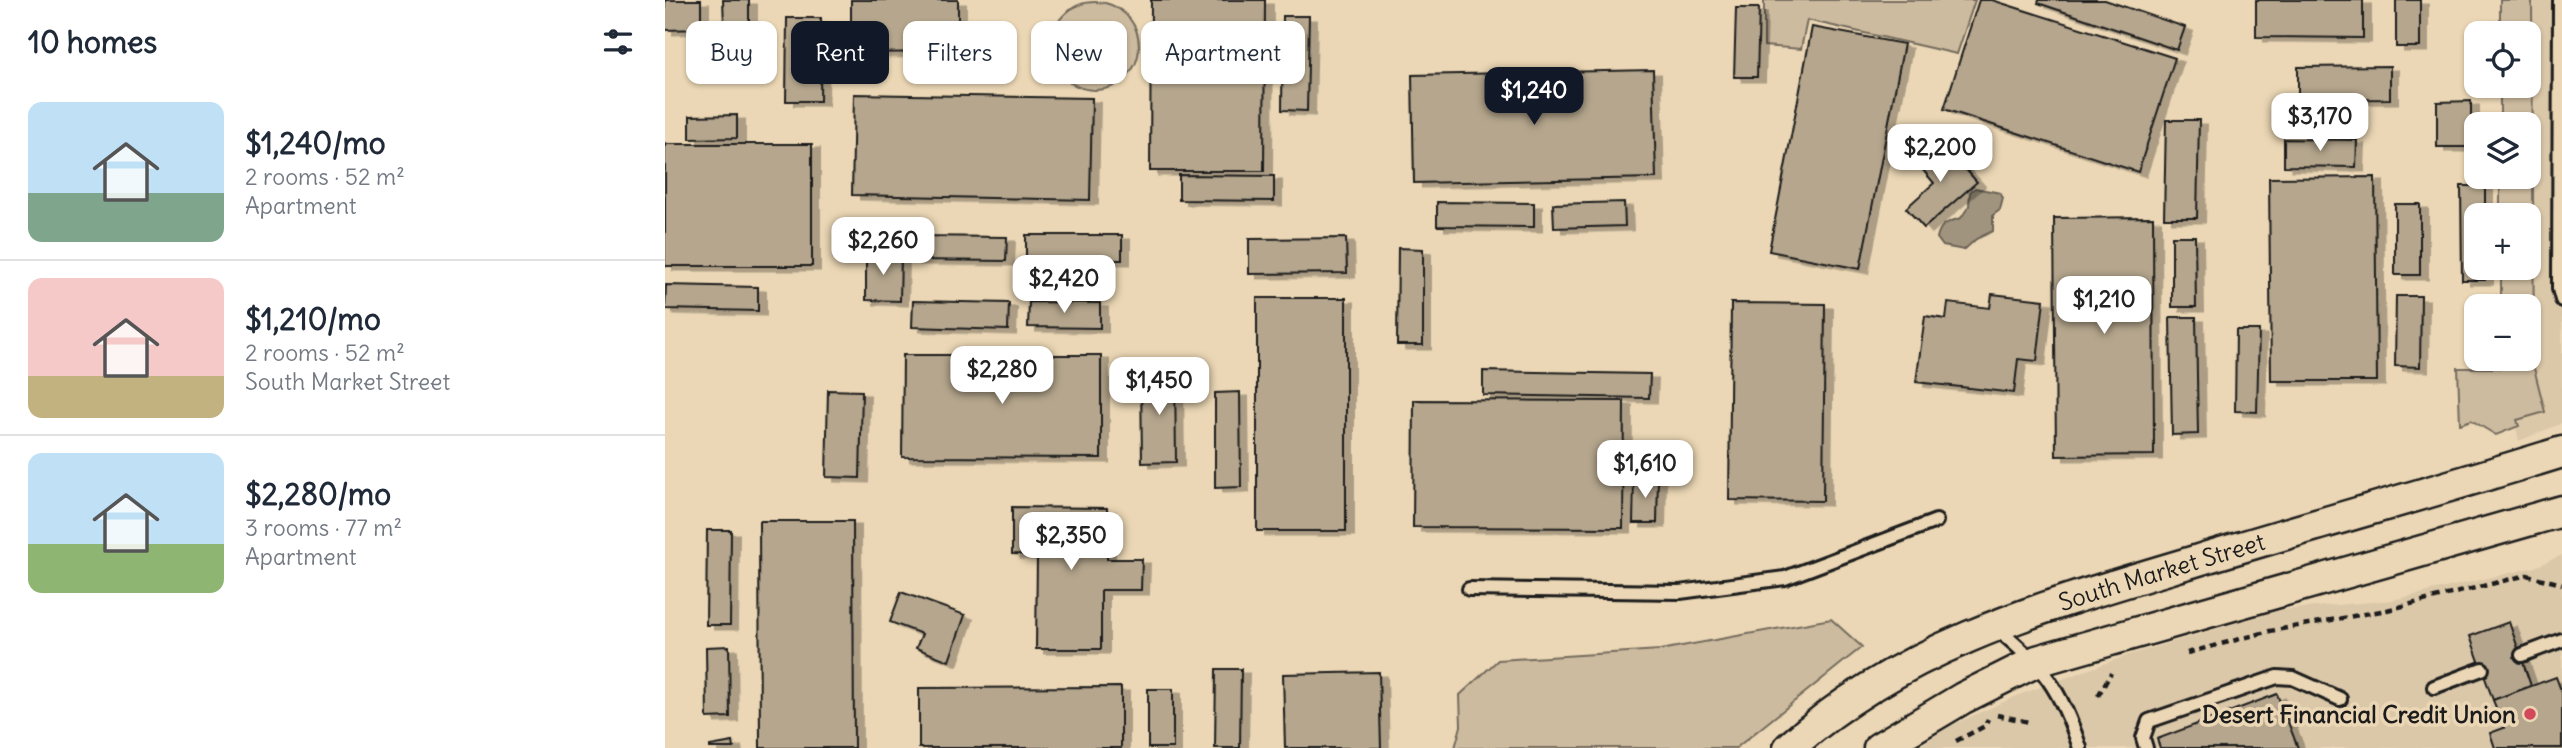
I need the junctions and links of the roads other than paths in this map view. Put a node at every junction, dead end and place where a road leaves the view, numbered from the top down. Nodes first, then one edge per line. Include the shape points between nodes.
1 (2560, 0) edge
2 (2562, 300) edge
3 (2562, 452) edge
4 (2562, 511) edge
5 (1936, 521) dead end
6 (1469, 589) dead end
7 (1993, 625) junction
8 (2562, 640) edge
9 (2522, 655) dead end
10 (2037, 661) junction
11 (2482, 669) dead end
12 (2434, 687) dead end
13 (2340, 699) dead end
14 (1789, 748) edge
15 (1879, 748) edge
16 (2080, 748) edge
17 (2146, 748) edge

1 - 2 lane
3 - 7 street, South Market Street via 2082,593
4 - 10 street, South Market Street
5 - 6 lane via 1784,578 1680,592
7 - 10 lane
7 - 14 street, South Market Street via 1906,666
8 - 9 lane
10 - 15 street, South Market Street
10 - 16 lane via 2066,707
11 - 12 lane
13 - 17 lane via 2293,678 2277,677 2149,721 2143,738

